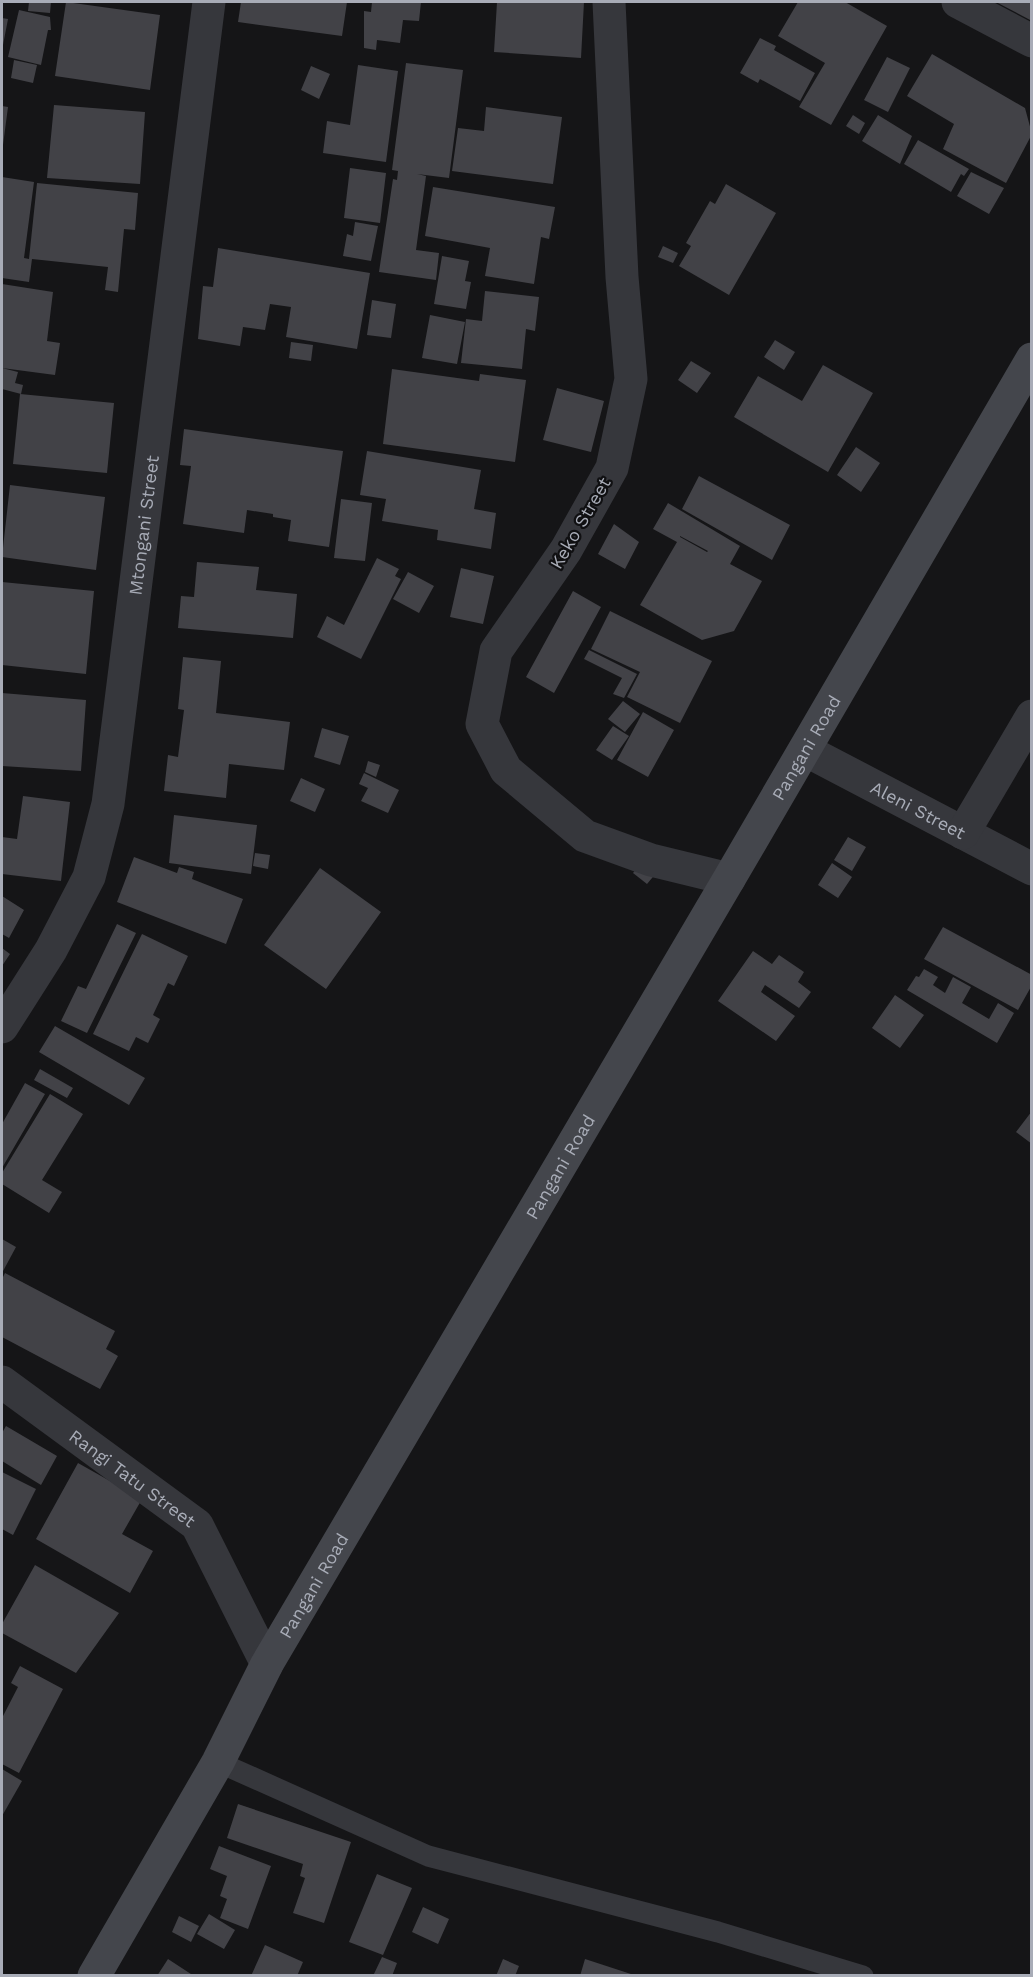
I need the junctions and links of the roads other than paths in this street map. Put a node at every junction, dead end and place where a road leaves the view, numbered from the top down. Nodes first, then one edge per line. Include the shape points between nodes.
1 (209, 2) edge
2 (609, 2) edge
3 (958, 2) edge
4 (1032, 41) edge
5 (1032, 358) edge
6 (1032, 716) edge
7 (804, 750) junction
8 (963, 833) junction
9 (1032, 869) edge
10 (729, 879) junction
11 (2, 1026) edge
12 (2, 1382) edge
13 (267, 1664) junction
14 (218, 1762) junction
15 (94, 1976) edge
16 (863, 1976) edge

1 - 11 street, Mtongani Street via 108,804 90,876 51,950
2 - 10 street, Keko Street via 622,278 631,380 612,468 566,550 496,651 482,724 506,770 585,836 651,860
3 - 4 street
5 - 7 main road, Pangani Road
6 - 8 street
7 - 8 street, Aleni Street
7 - 10 main road, Pangani Road
8 - 9 street, Aleni Street
10 - 13 main road, Pangani Road
12 - 13 street, Rangi Tatu Street via 197,1525
13 - 14 main road, Pangani Road
14 - 15 main road, Pangani Road
14 - 16 lane via 428,1856 718,1932

